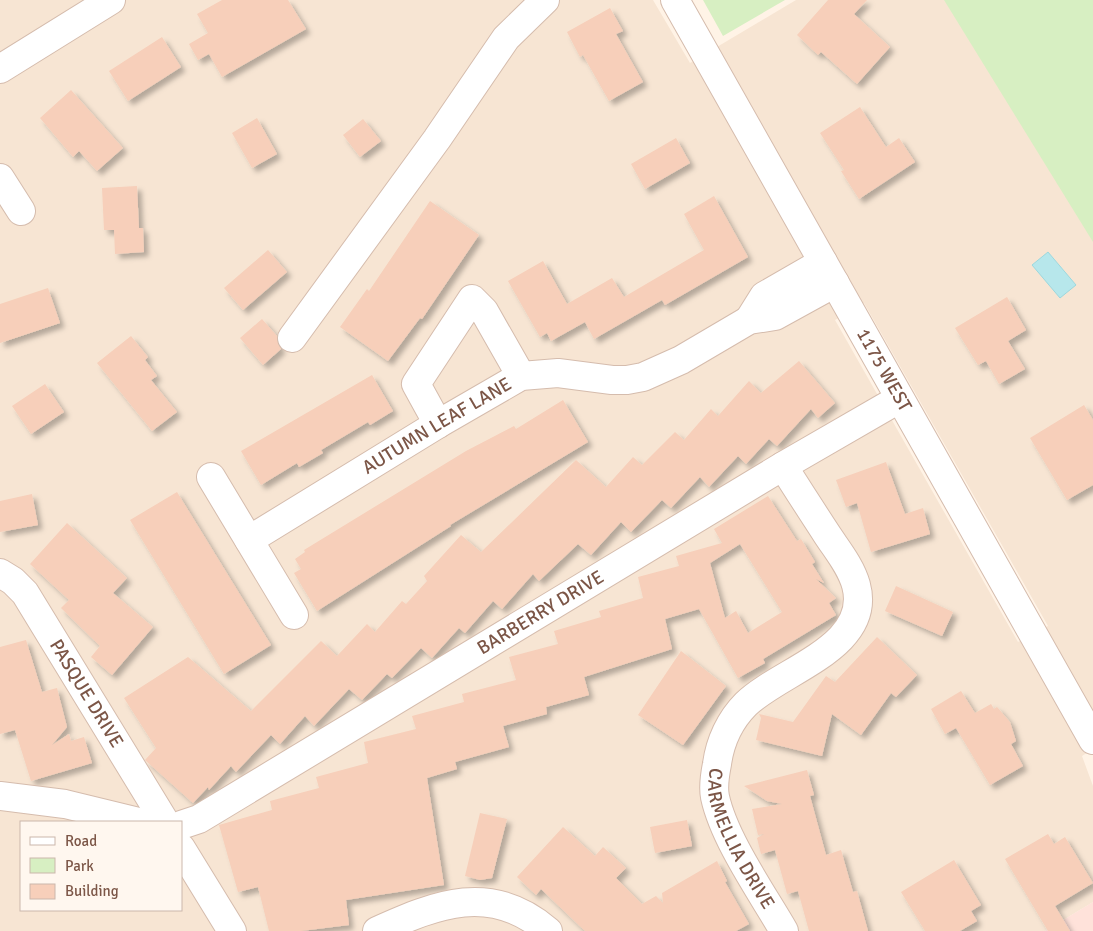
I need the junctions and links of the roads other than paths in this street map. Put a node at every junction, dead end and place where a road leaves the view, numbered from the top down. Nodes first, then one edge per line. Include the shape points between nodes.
1 (111, 0) edge
2 (545, 0) edge
3 (675, 0) edge
4 (0, 69) edge
5 (0, 178) edge
6 (22, 211) dead end
7 (829, 272) junction
8 (292, 338) dead end
9 (521, 376) junction
10 (899, 399) junction
11 (438, 424) junction
12 (783, 466) junction
13 (211, 477) dead end
14 (249, 540) junction
15 (0, 573) edge
16 (294, 615) dead end
17 (1093, 740) edge
18 (0, 796) edge
19 (135, 821) edge
20 (164, 821) edge
21 (182, 826) edge
22 (182, 850) edge
23 (232, 931) edge
24 (377, 931) edge
25 (548, 931) edge
26 (784, 931) edge

1 - 4 street
2 - 8 street via 506,38
3 - 7 street, 1175 WEST
5 - 6 street
7 - 9 street, AUTUMN LEAF LANE via 775,316 749,320 681,360 643,377 612,380 558,373
7 - 10 street, 1175 WEST
9 - 11 street, AUTUMN LEAF LANE
9 - 11 street via 484,311 472,300 416,384
10 - 12 street, BARBERRY DRIVE
10 - 17 street, 1175 WEST
11 - 14 street, AUTUMN LEAF LANE
12 - 21 street, BARBERRY DRIVE via 199,819
12 - 26 street, CARMELLIA DRIVE via 846,562 856,586 857,610 852,626 834,646 760,692 745,705 732,721 719,748 714,795 718,811 726,831
13 - 14 street
14 - 16 street
15 - 20 street, PASQUE DRIVE via 25,593
18 - 19 street via 64,804
22 - 23 street
24 - 25 street via 422,910 476,901 508,907 538,922

